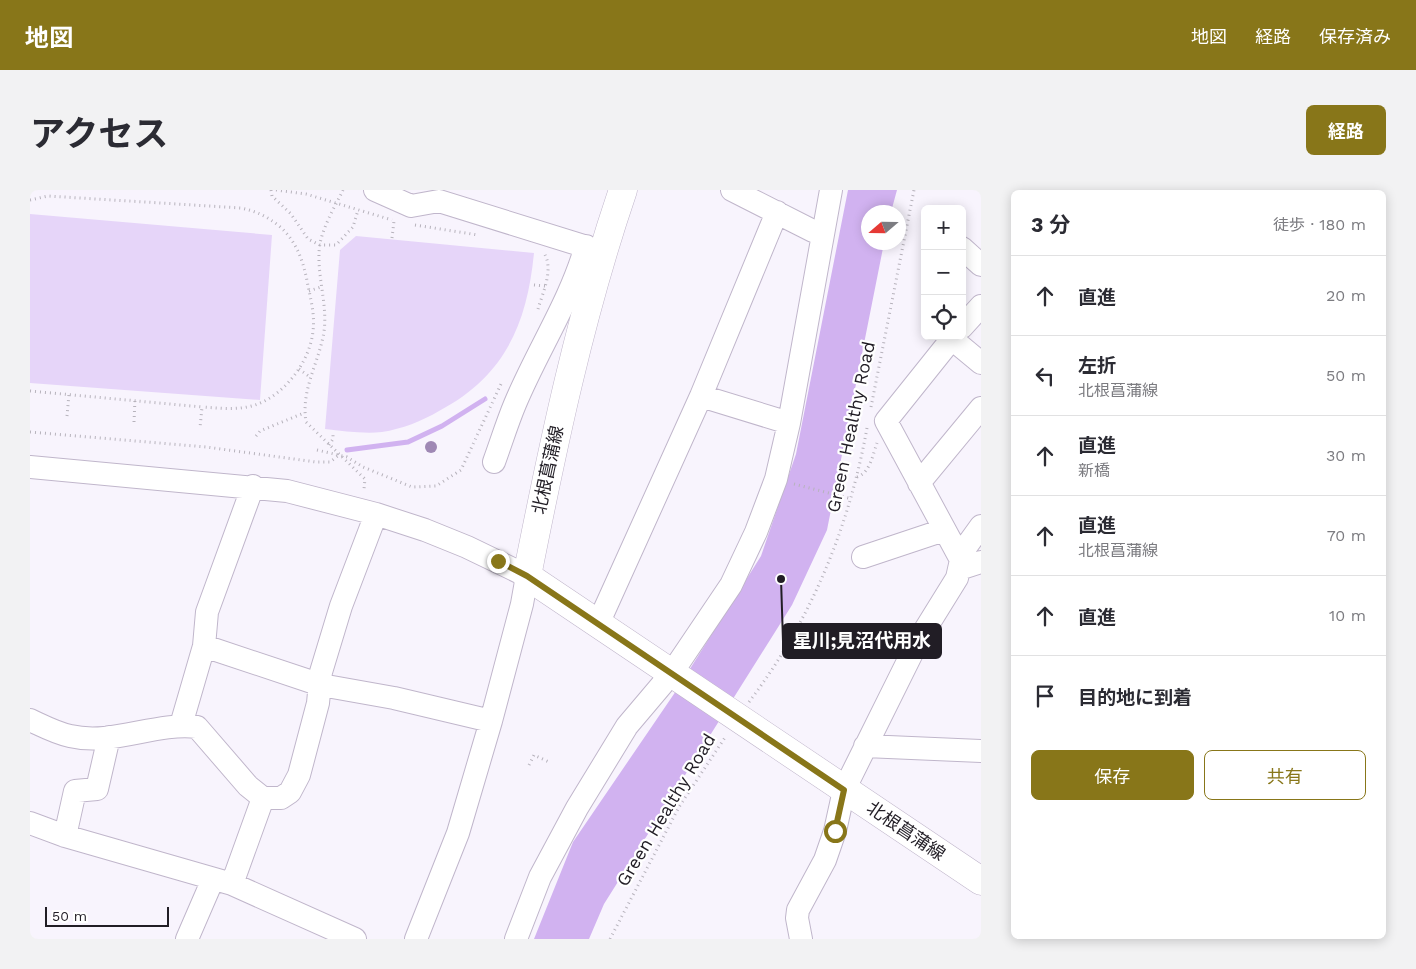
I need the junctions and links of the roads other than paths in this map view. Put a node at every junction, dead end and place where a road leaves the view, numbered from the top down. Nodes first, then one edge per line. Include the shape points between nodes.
1 (375, 190) edge
2 (623, 190) edge
3 (732, 190) edge
4 (831, 190) edge
5 (775, 204) edge
6 (818, 232) junction
7 (595, 249) junction
8 (964, 250) edge
9 (981, 264) edge
10 (981, 306) edge
11 (966, 323) edge
12 (950, 340) edge
13 (961, 340) edge
14 (981, 363) edge
15 (702, 396) junction
16 (981, 408) edge
17 (782, 421) junction
18 (494, 462) dead end
19 (30, 467) edge
20 (919, 483) junction
21 (253, 486) junction
22 (376, 514) junction
23 (981, 526) edge
24 (944, 530) junction
25 (739, 536) dead end
26 (862, 557) dead end
27 (967, 563) edge
28 (527, 576) junction
29 (598, 624) junction
30 (204, 646) junction
31 (674, 676) junction
32 (321, 685) junction
33 (30, 720) edge
34 (491, 722) junction
35 (181, 725) junction
36 (110, 737) junction
37 (865, 746) junction
38 (981, 751) edge
39 (844, 790) junction
40 (263, 798) junction
41 (30, 823) edge
42 (65, 836) junction
43 (222, 881) junction
44 (981, 881) edge
45 (187, 939) edge
46 (355, 939) edge
47 (416, 939) edge
48 (516, 939) edge
49 (801, 939) edge

1 - 7 street via 411,206 440,201
2 - 7 main road, 北根菖蒲線
3 - 5 street
4 - 6 street
5 - 6 street
5 - 15 street
6 - 17 street via 799,376
7 - 18 street via 580,269 515,403
7 - 28 main road, 北根菖蒲線 via 588,301 563,397
8 - 9 street
10 - 11 street
12 - 20 street via 874,421
13 - 14 street
15 - 17 street
15 - 29 street
16 - 20 street
17 - 25 street via 754,504
17 - 31 street via 776,479 752,541 732,585
19 - 21 street
20 - 24 street
21 - 22 street
21 - 30 street via 207,612
22 - 28 street via 467,546
22 - 32 street via 341,606 321,672
23 - 27 street via 966,544
24 - 26 street
24 - 27 street
27 - 37 street via 918,642
28 - 29 main road
28 - 34 street
29 - 31 main road
30 - 32 street
30 - 35 street
31 - 39 main road, 北根菖蒲線
31 - 48 street via 627,726 577,808 540,877
32 - 34 street via 394,698
32 - 40 street via 295,786 281,798
33 - 36 street via 68,736
34 - 47 street via 458,833
35 - 36 street
35 - 40 street via 197,727 248,786
36 - 42 street via 96,789 76,791
37 - 38 street
37 - 39 street
39 - 44 main road, 北根菖蒲線
39 - 49 street via 826,860 798,910 796,918
40 - 43 street
41 - 42 street
42 - 43 street
43 - 45 street
43 - 46 street

